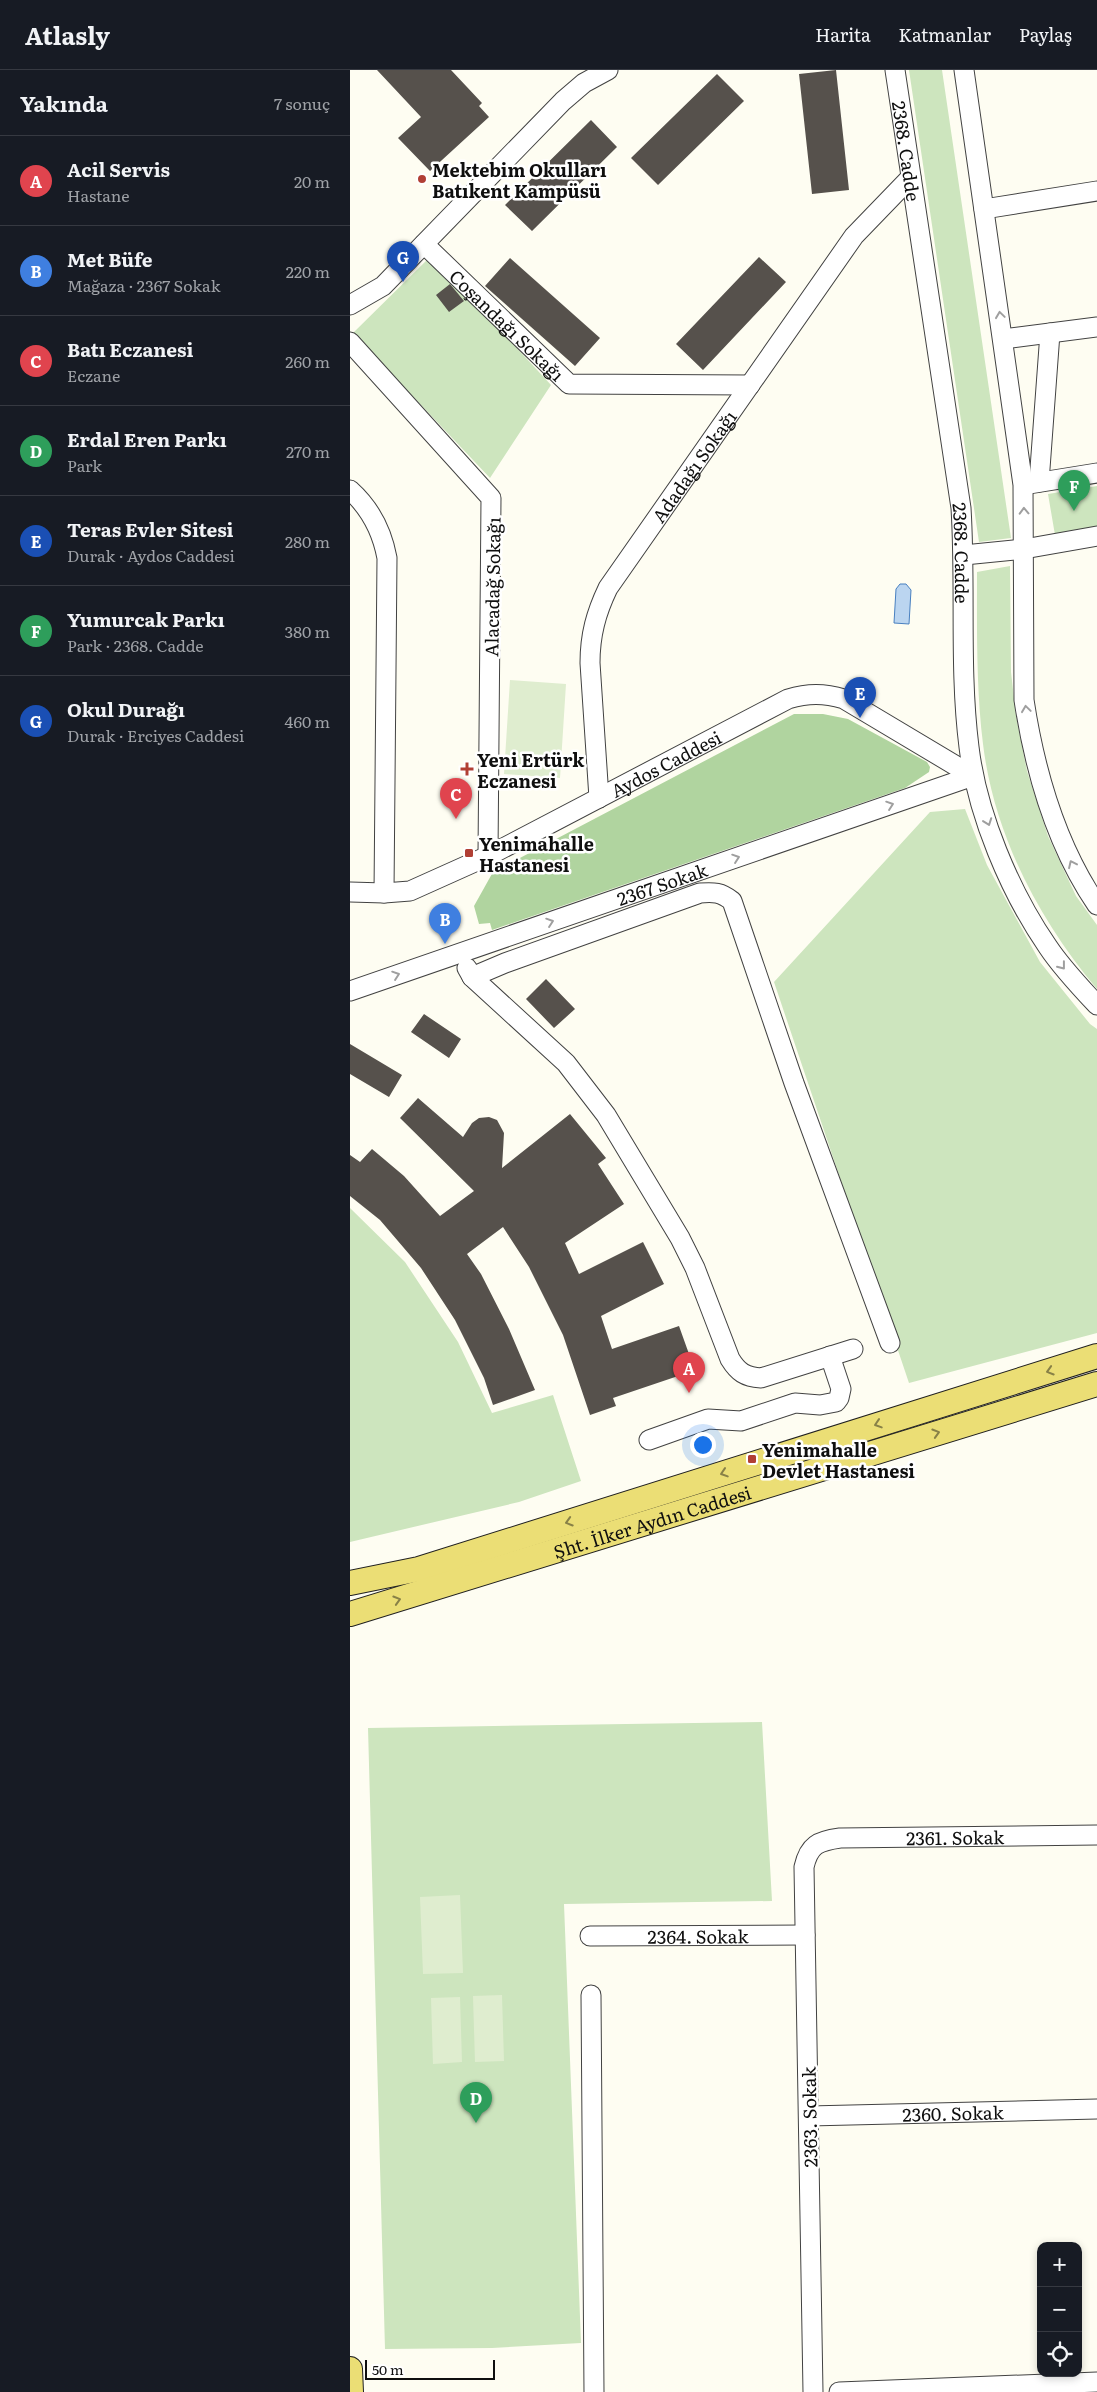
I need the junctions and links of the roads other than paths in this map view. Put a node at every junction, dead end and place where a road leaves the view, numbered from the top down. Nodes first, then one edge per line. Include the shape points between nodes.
1 (608, 70) edge
2 (895, 70) edge
3 (964, 70) edge
4 (911, 177) junction
5 (1097, 191) edge
6 (984, 209) junction
7 (424, 244) junction
8 (350, 305) edge
9 (1097, 327) edge
10 (1050, 333) junction
11 (1003, 339) junction
12 (350, 342) edge
13 (750, 385) junction
14 (1097, 473) edge
15 (1031, 483) junction
16 (350, 490) edge
17 (1097, 536) edge
18 (1024, 549) junction
19 (964, 555) junction
20 (973, 776) junction
21 (599, 798) junction
22 (488, 856) junction
23 (350, 892) edge
24 (384, 893) junction
25 (1097, 905) edge
26 (458, 954) junction
27 (472, 977) junction
28 (350, 991) edge
29 (1097, 1005) edge
30 (890, 1343) dead end
31 (853, 1349) dead end
32 (830, 1356) junction
33 (1097, 1356) edge
34 (1097, 1384) edge
35 (649, 1440) dead end
36 (670, 1490) junction
37 (678, 1514) junction
38 (350, 1583) edge
39 (350, 1614) edge
40 (1097, 1835) edge
41 (815, 1845) joint
42 (806, 1935) junction
43 (590, 1936) dead end
44 (591, 1995) dead end
45 (1097, 2109) edge
46 (809, 2116) junction
47 (350, 2369) edge
48 (1097, 2382) edge
49 (352, 2392) edge
50 (594, 2392) edge
51 (813, 2392) edge
52 (839, 2392) edge

1 - 7 street via 563,101
2 - 4 street, 2368. Cadde
3 - 6 street
4 - 13 street, Adadağı Sokağı via 854,236
4 - 19 street, 2368. Cadde via 955,462
5 - 6 street
11 -> 6 street
7 - 8 street via 383,286
7 - 13 street, Coşandağı Sokağı via 569,384
9 - 10 street
10 - 11 street
10 - 15 street
11 - 15 street
12 - 22 street, Alacadağ Sokağı via 491,498
13 - 21 street, Adadağı Sokağı via 608,588 597,613 590,642 590,663
14 - 15 street
18 -> 15 street
16 - 24 street via 359,498 379,530 387,558
17 - 18 street
18 - 19 street
25 -> 18 street via 1063,844 1042,784 1028,728 1024,700
19 - 20 street, 2368. Cadde via 965,699
20 - 21 street, Aydos Caddesi via 844,699 820,694 788,699
26 -> 20 street, 2367 Sokak
20 -> 29 street, 2368. Cadde via 1001,858 1026,912 1048,948
21 - 22 street, Aydos Caddesi
22 - 24 street, Aydos Caddesi via 410,891
23 - 24 street, Aydos Caddesi
26 - 27 street
28 -> 26 street, 2367 Sokak
27 - 30 street via 700,893 723,894 732,901 794,1082
27 - 32 street via 566,1063 606,1115 680,1238 737,1370 749,1377 761,1378
31 - 32 street
32 - 35 street via 841,1389 836,1402 796,1403 741,1421 708,1419
33 -> 36 main road, Şht. İlker Aydın Caddesi
37 -> 34 main road, Şht. İlker Aydın Caddesi
36 - 37 main road
36 -> 38 main road, Şht. İlker Aydın Caddesi via 419,1569
39 -> 37 main road, Şht. İlker Aydın Caddesi
40 - 41 street, 2361. Sokak via 840,1838
41 - 42 street, 2363. Sokak via 807,1855 804,1867
42 - 43 street, 2364. Sokak
42 - 46 street, 2363. Sokak
44 - 50 street
45 - 46 street, 2360. Sokak
46 - 51 street, 2363. Sokak
47 - 49 main road
48 - 52 street

